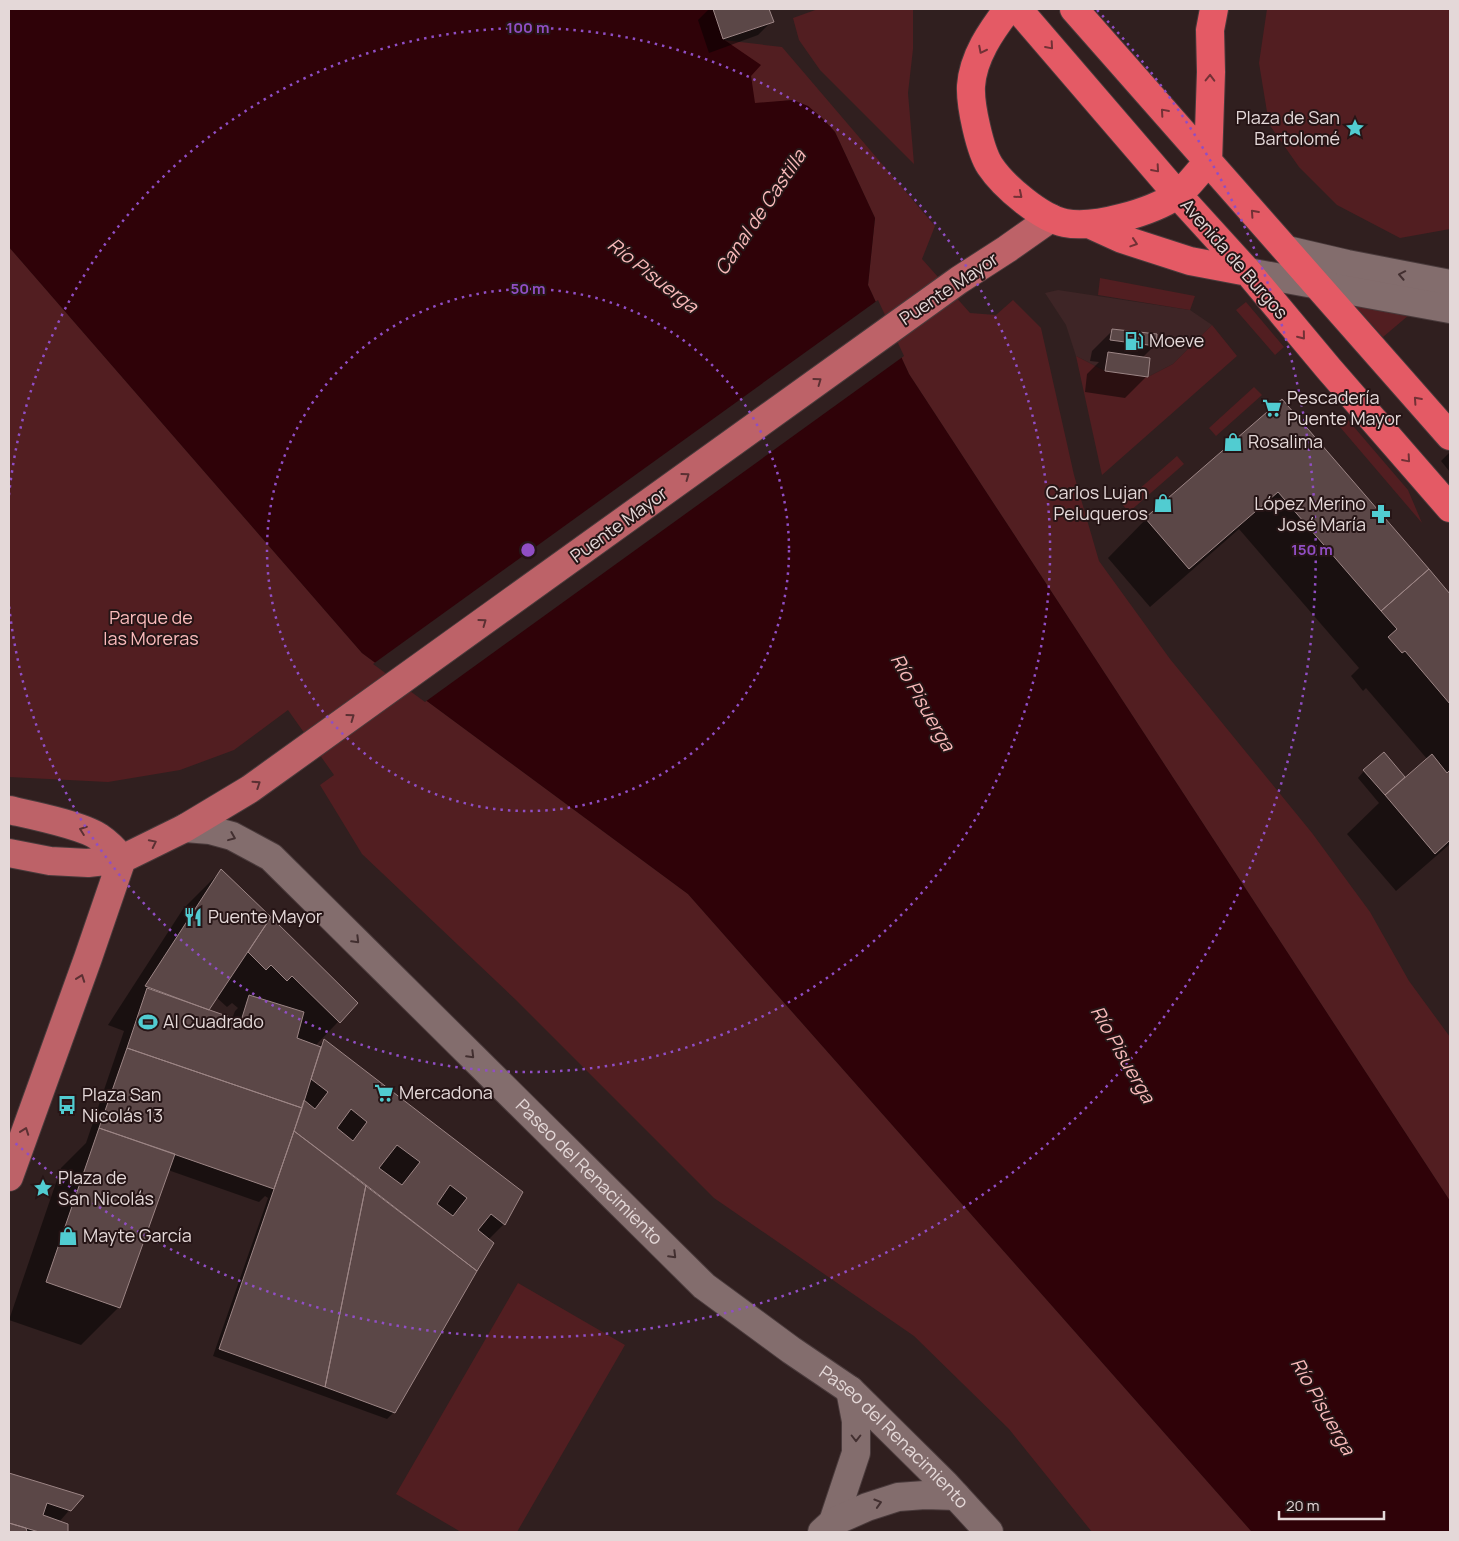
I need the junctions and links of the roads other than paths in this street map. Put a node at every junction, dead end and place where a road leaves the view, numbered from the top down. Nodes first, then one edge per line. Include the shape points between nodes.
1 (1008, 9) edge
2 (1018, 9) edge
3 (1074, 9) edge
4 (1214, 9) edge
5 (1208, 162) junction
6 (1177, 194) junction
7 (1051, 218) junction
8 (1089, 224) junction
9 (1287, 250) junction
10 (1248, 272) junction
11 (1314, 283) junction
12 (1450, 284) edge
13 (1450, 309) edge
14 (1450, 436) edge
15 (1450, 508) edge
16 (9, 810) edge
17 (185, 828) junction
18 (9, 853) edge
19 (122, 859) junction
20 (9, 1176) edge
21 (850, 1390) junction
22 (956, 1496) junction
23 (828, 1527) edge
24 (989, 1532) edge

1 -> 7 highway via 978,57 971,86 976,129 990,166 1011,189
2 -> 6 highway, Avenida de Burgos
5 -> 3 highway
5 -> 4 highway via 1210,30
5 - 6 highway
9 -> 5 highway
6 - 8 highway via 1147,209
6 - 10 highway, Avenida de Burgos
7 - 8 highway via 1065,223
17 -> 7 main road, Puente Mayor via 250,789 959,280
8 -> 10 highway via 1122,239 1190,261
9 - 11 highway
12 -> 9 street
10 - 11 street
10 -> 15 highway, Avenida de Burgos
11 - 13 street
14 -> 11 highway
19 -> 16 main road via 98,835
19 -> 17 main road
17 -> 21 street, Paseo del Renacimiento via 232,836 271,857 704,1286
18 - 19 main road via 50,861 88,863
20 -> 19 main road
21 - 22 street, Paseo del Renacimiento
21 -> 23 street via 856,1421 856,1452
23 -> 22 street via 867,1506 898,1497
22 - 24 street, Paseo del Renacimiento

